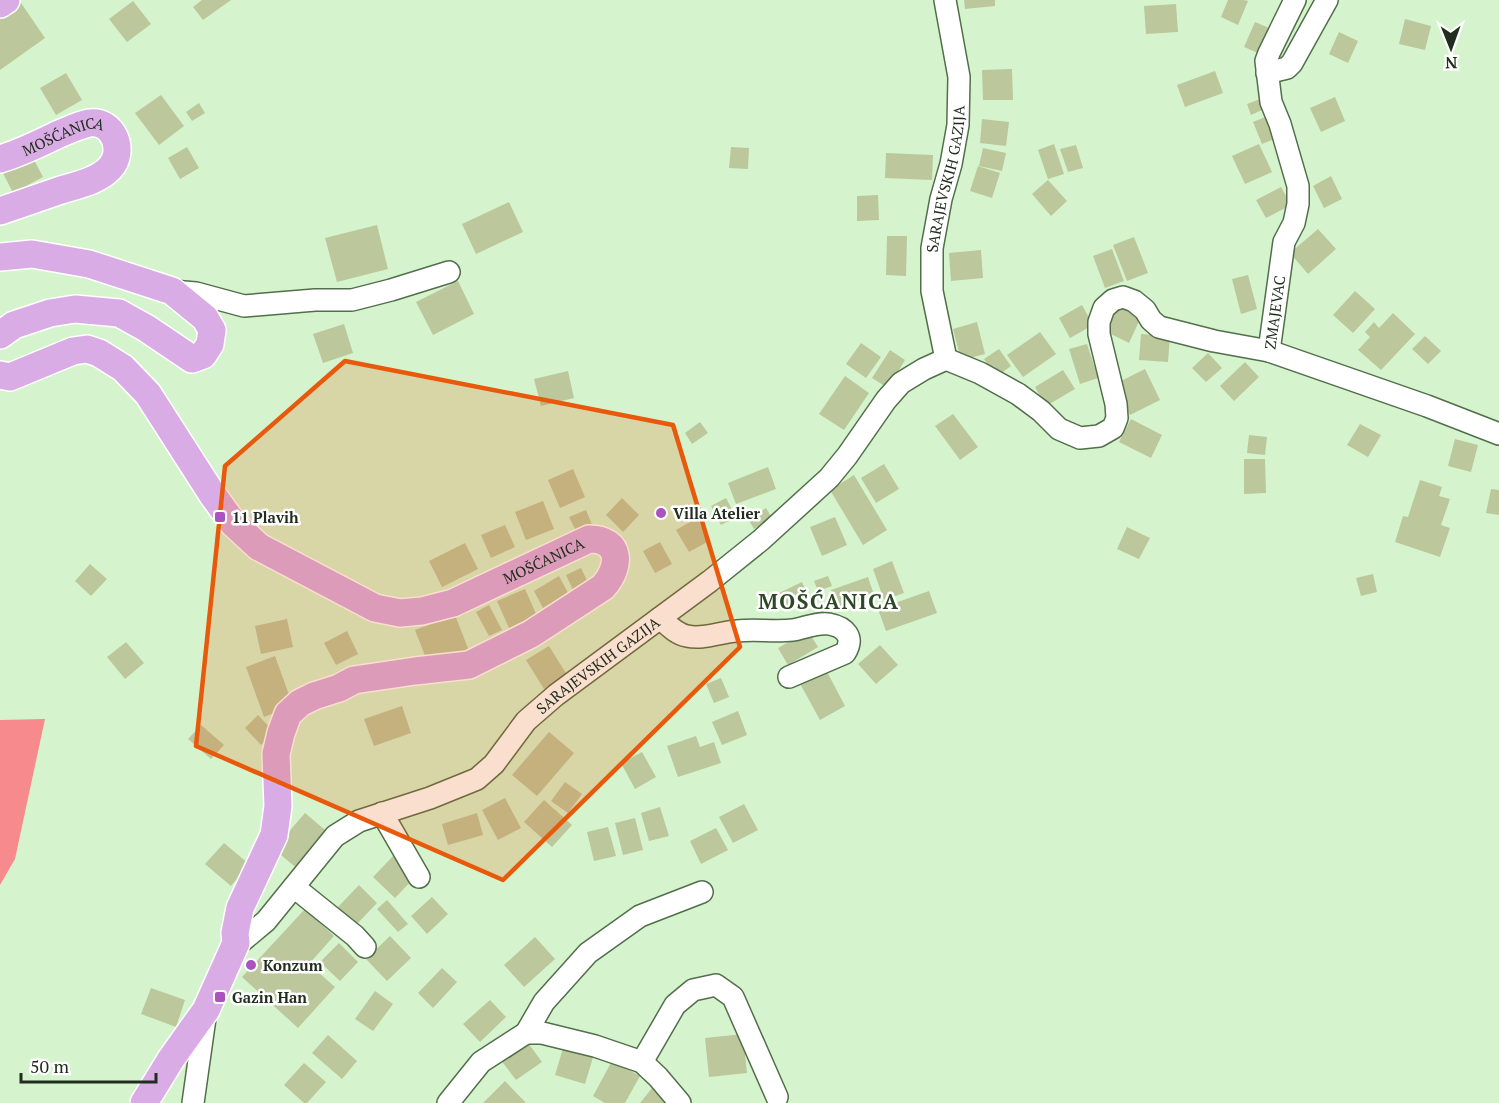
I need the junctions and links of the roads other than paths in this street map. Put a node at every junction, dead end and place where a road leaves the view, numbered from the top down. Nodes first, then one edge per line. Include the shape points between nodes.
1 (6, 0) edge
2 (945, 0) edge
3 (1295, 0) edge
4 (1327, 0) edge
5 (0, 4) edge
6 (1267, 73) junction
7 (0, 159) edge
8 (0, 211) edge
9 (0, 257) edge
10 (449, 272) dead end
11 (172, 291) junction
12 (0, 335) edge
13 (1269, 351) junction
14 (946, 359) junction
15 (0, 375) edge
16 (1499, 434) edge
17 (660, 618) junction
18 (789, 677) dead end
19 (382, 813) junction
20 (419, 877) dead end
21 (294, 888) junction
22 (702, 892) dead end
23 (236, 943) junction
24 (365, 947) dead end
25 (206, 1010) junction
26 (526, 1033) junction
27 (642, 1062) junction
28 (777, 1097) dead end
29 (144, 1103) edge
30 (193, 1103) edge
31 (448, 1103) edge
32 (680, 1103) edge

1 - 5 main road
2 - 14 street, SARAJEVSKIH GAZIJA via 959,76 958,125 932,248 932,291
3 - 6 street, ZMAJEVAC via 1269,53
4 - 6 street via 1292,63
6 - 13 street, ZMAJEVAC via 1271,102 1298,186 1294,223 1284,242
7 - 8 main road, MOŠĆANICA via 88,123 99,122 109,128 117,147 110,169 94,179
9 - 11 main road via 32,254 88,264
10 - 11 street via 352,300 244,306
11 - 12 main road via 205,318 212,330 210,345 203,355 192,359 119,314 75,309 24,321
13 - 14 street via 1159,327 1134,300 1113,300 1104,308 1099,334 1117,418 1113,428 1099,436 1080,438 1059,429 1018,394
13 - 16 street, ZMAJEVAC
14 - 17 street, SARAJEVSKIH GAZIJA via 900,383 829,478 761,540
15 - 23 main road, MOŠĆANICA via 10,377 73,351 87,349 99,353 123,368 148,394 233,523 260,547 375,608 400,613 453,603 589,539 607,542 614,552 616,566 603,587 531,634 469,665 354,680 300,703 288,714 276,754 278,806 274,835 240,909
17 - 18 street via 678,633 698,637 737,631 785,631 821,623 838,626 846,633 850,640 844,653
17 - 19 street, SARAJEVSKIH GAZIJA via 526,721 494,765 477,779
19 - 20 street
19 - 21 street, SARAJEVSKIH GAZIJA via 335,836
21 - 23 street, SARAJEVSKIH GAZIJA via 266,921
21 - 24 street
22 - 26 street via 640,916 588,953 544,1002
23 - 25 main road, MOŠĆANICA
25 - 29 main road
25 - 30 street
26 - 27 street via 584,1043
26 - 31 street via 481,1062
27 - 28 street via 675,1005 693,990 716,985 733,997
27 - 32 street

